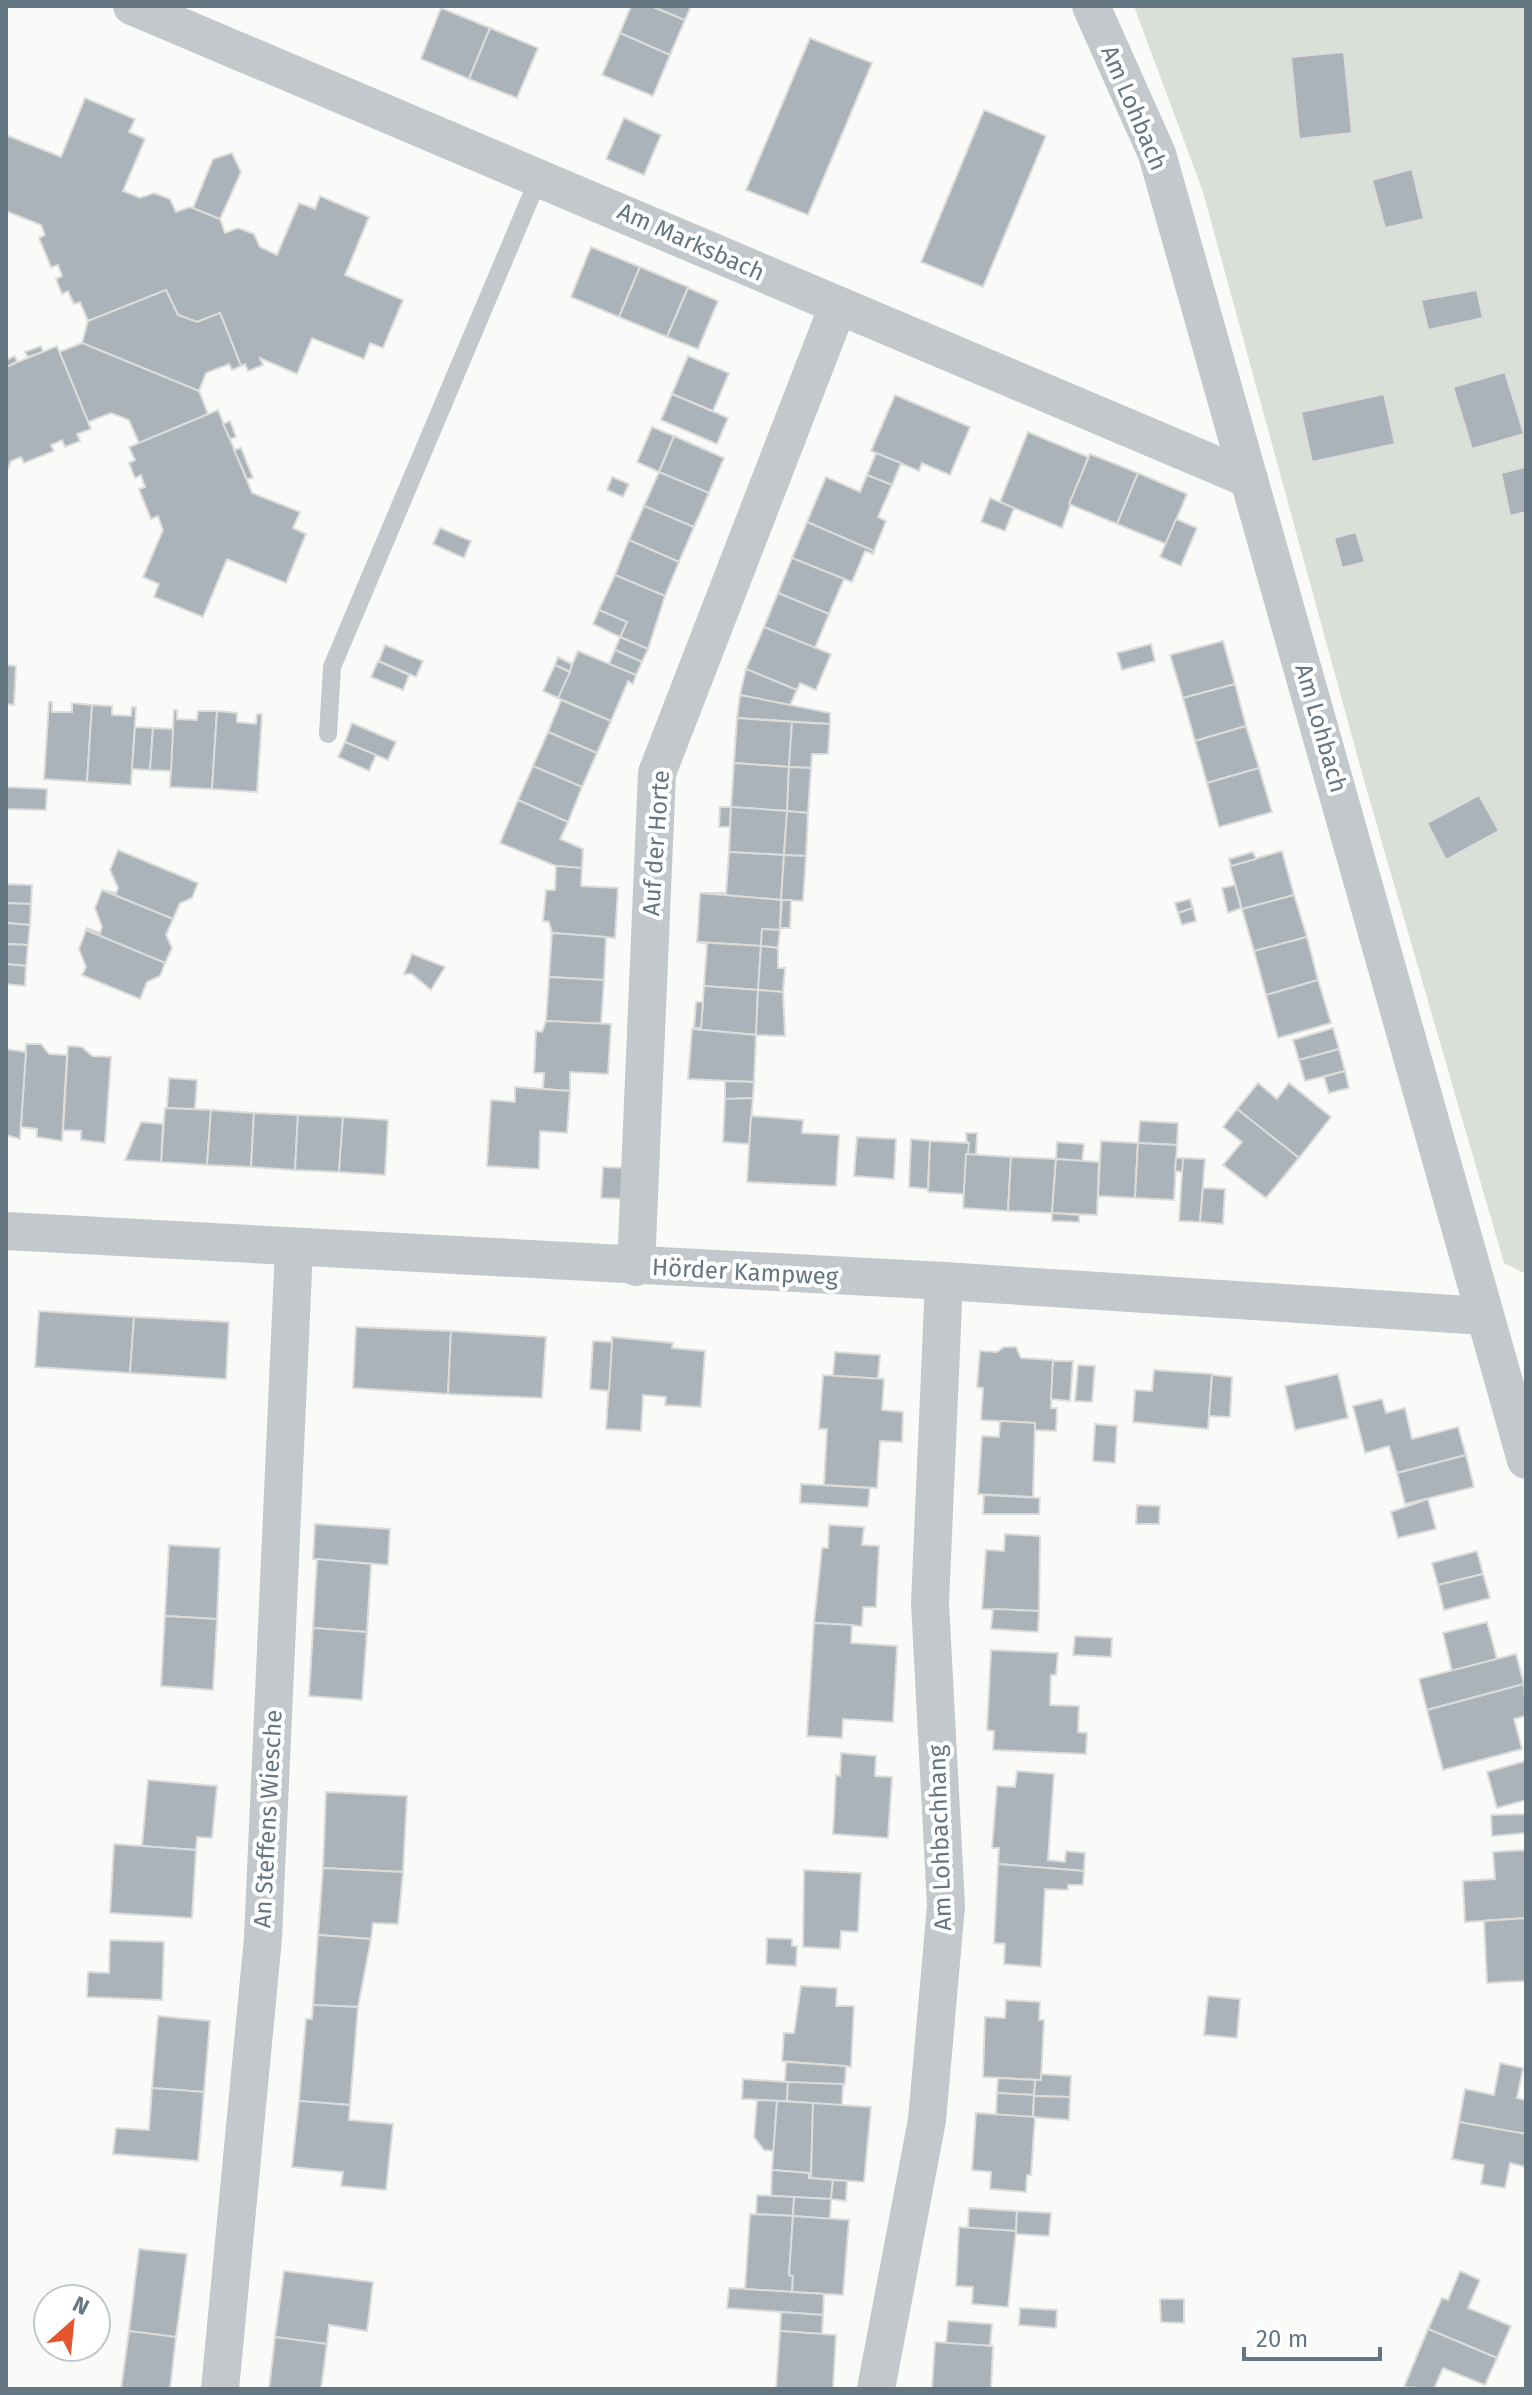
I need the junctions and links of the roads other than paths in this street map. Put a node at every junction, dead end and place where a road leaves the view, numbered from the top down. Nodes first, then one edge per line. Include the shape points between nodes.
1 (132, 6) edge
2 (1091, 6) edge
3 (540, 175) junction
4 (838, 306) junction
5 (1249, 479) junction
6 (328, 734) dead end
7 (6, 1231) edge
8 (294, 1248) junction
9 (636, 1267) junction
10 (944, 1281) junction
11 (1484, 1316) junction
12 (1526, 1460) edge
13 (220, 2389) edge
14 (876, 2389) edge

1 - 3 street, Am Marksbach
2 - 5 street, Am Lohbach via 1157,154
3 - 4 street, Am Marksbach
3 - 6 lane via 332,667
4 - 5 street, Am Marksbach
4 - 9 street, Auf der Horte via 657,773
5 - 11 street, Am Lohbach
7 - 8 street, Hörder Kampweg
8 - 9 street, Hörder Kampweg
8 - 13 street, An Steffens Wiesche via 263,1938
9 - 10 street, Hörder Kampweg
10 - 11 street, Hörder Kampweg
10 - 14 street, Am Lohbachhang via 930,1603 946,1906 927,2120
11 - 12 street, Am Lohbach

